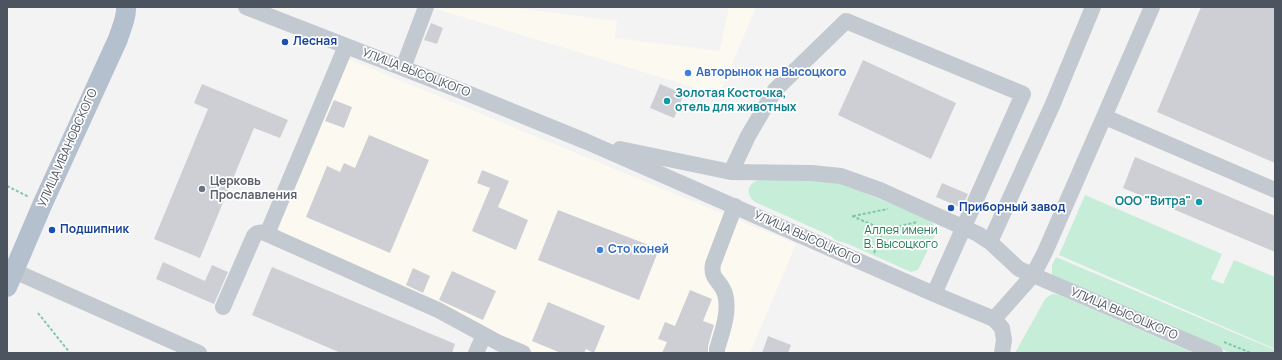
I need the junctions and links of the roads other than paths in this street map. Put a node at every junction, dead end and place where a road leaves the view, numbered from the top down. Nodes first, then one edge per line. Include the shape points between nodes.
1 (126, 7) edge
2 (248, 7) edge
3 (426, 7) edge
4 (1093, 7) edge
5 (1152, 7) edge
6 (346, 46) junction
7 (403, 68) junction
8 (1105, 117) junction
9 (585, 141) junction
10 (731, 172) junction
11 (1275, 190) edge
12 (735, 206) junction
13 (964, 228) junction
14 (267, 234) junction
15 (990, 242) junction
16 (1033, 275) junction
17 (10, 279) edge
18 (934, 294) junction
19 (223, 308) dead end
20 (994, 319) junction
21 (484, 335) junction
22 (199, 353) edge
23 (476, 353) edge
24 (523, 353) edge
25 (717, 353) edge
26 (1002, 353) edge
27 (1215, 353) edge

1 - 17 main road, УЛИЦА ИВАНОВСКОГО via 118,39
2 - 6 street, УЛИЦА ВЫСОЦКОГО
3 - 7 street
4 - 15 street via 1052,106
5 - 8 street
6 - 7 street, УЛИЦА ВЫСОЦКОГО
6 - 14 street
7 - 9 street, УЛИЦА ВЫСОЦКОГО
8 - 11 street
8 - 16 street
9 - 10 street, УЛИЦА ВЫСОЦКОГО
9 - 12 street, УЛИЦА ВЫСОЦКОГО
10 - 13 street, УЛИЦА ВЫСОЦКОГО via 796,172 842,176 880,190
10 - 13 street via 748,136 775,90 846,21 1023,94
12 - 18 street, УЛИЦА ВЫСОЦКОГО
12 - 25 street via 711,272 721,285 726,303
13 - 15 street, УЛИЦА ВЫСОЦКОГО
13 - 18 street
14 - 19 street via 260,232 254,236
14 - 21 street via 438,310
15 - 16 street, УЛИЦА ВЫСОЦКОГО via 1019,269
16 - 20 street
16 - 27 street, УЛИЦА ВЫСОЦКОГО
17 - 22 street
18 - 20 street, УЛИЦА ВЫСОЦКОГО
20 - 26 street via 1002,328
21 - 23 street
21 - 24 street

